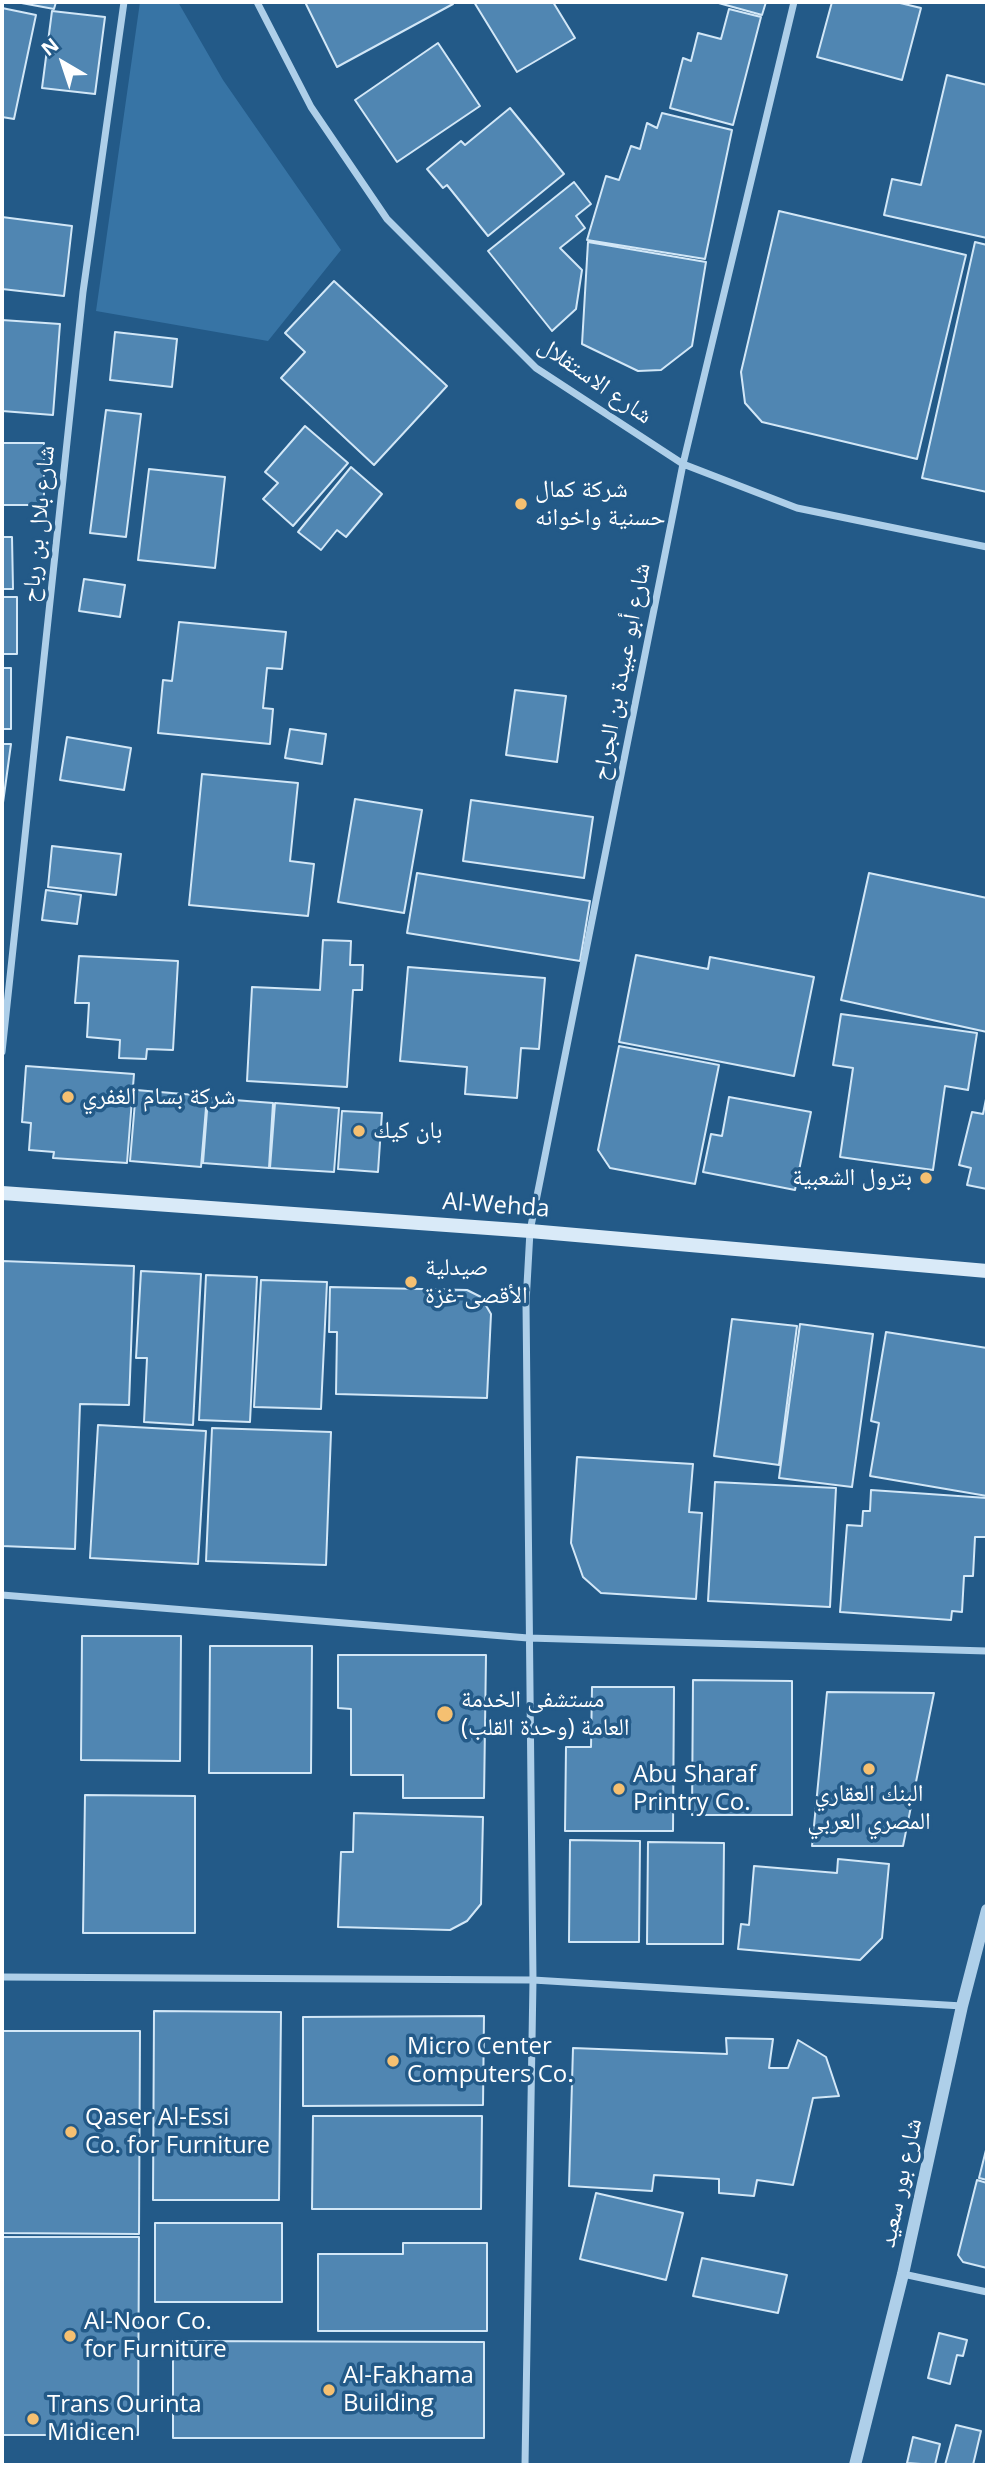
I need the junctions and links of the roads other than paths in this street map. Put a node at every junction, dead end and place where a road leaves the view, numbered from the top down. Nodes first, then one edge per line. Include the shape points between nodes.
1 (124, 2) edge
2 (257, 2) edge
3 (794, 2) edge
4 (683, 464) junction
5 (987, 547) edge
6 (2, 1052) edge
7 (2, 1193) edge
8 (530, 1231) junction
9 (987, 1271) edge
10 (2, 1595) edge
11 (528, 1638) junction
12 (987, 1651) edge
13 (987, 1910) edge
14 (2, 1977) edge
15 (533, 1980) junction
16 (962, 2006) junction
17 (903, 2274) junction
18 (987, 2292) edge
19 (525, 2465) edge
20 (855, 2465) edge

1 - 6 street, شارع بلال بن رباح via 83,292
2 - 4 street, شارع الاستقلال via 311,107 387,219 536,368
3 - 4 street, شارع أبو عبيدة بن الجراح
4 - 5 street, شارع الاستقلال via 797,508
4 - 8 street, شارع أبو عبيدة بن الجراح
7 - 8 main road, Al-Wehda
8 - 9 main road, Al-Wehda
8 - 11 street, شارع أبو عبيدة بن الجراح via 526,1303
10 - 11 street
11 - 12 street
11 - 15 street, شارع أبو عبيدة بن الجراح
13 - 16 street, شارع بور سعيد
14 - 15 street
15 - 16 street
15 - 19 street, شارع أبو عبيدة بن الجراح
16 - 17 street, شارع بور سعيد
17 - 18 street
17 - 20 street, شارع بور سعيد

